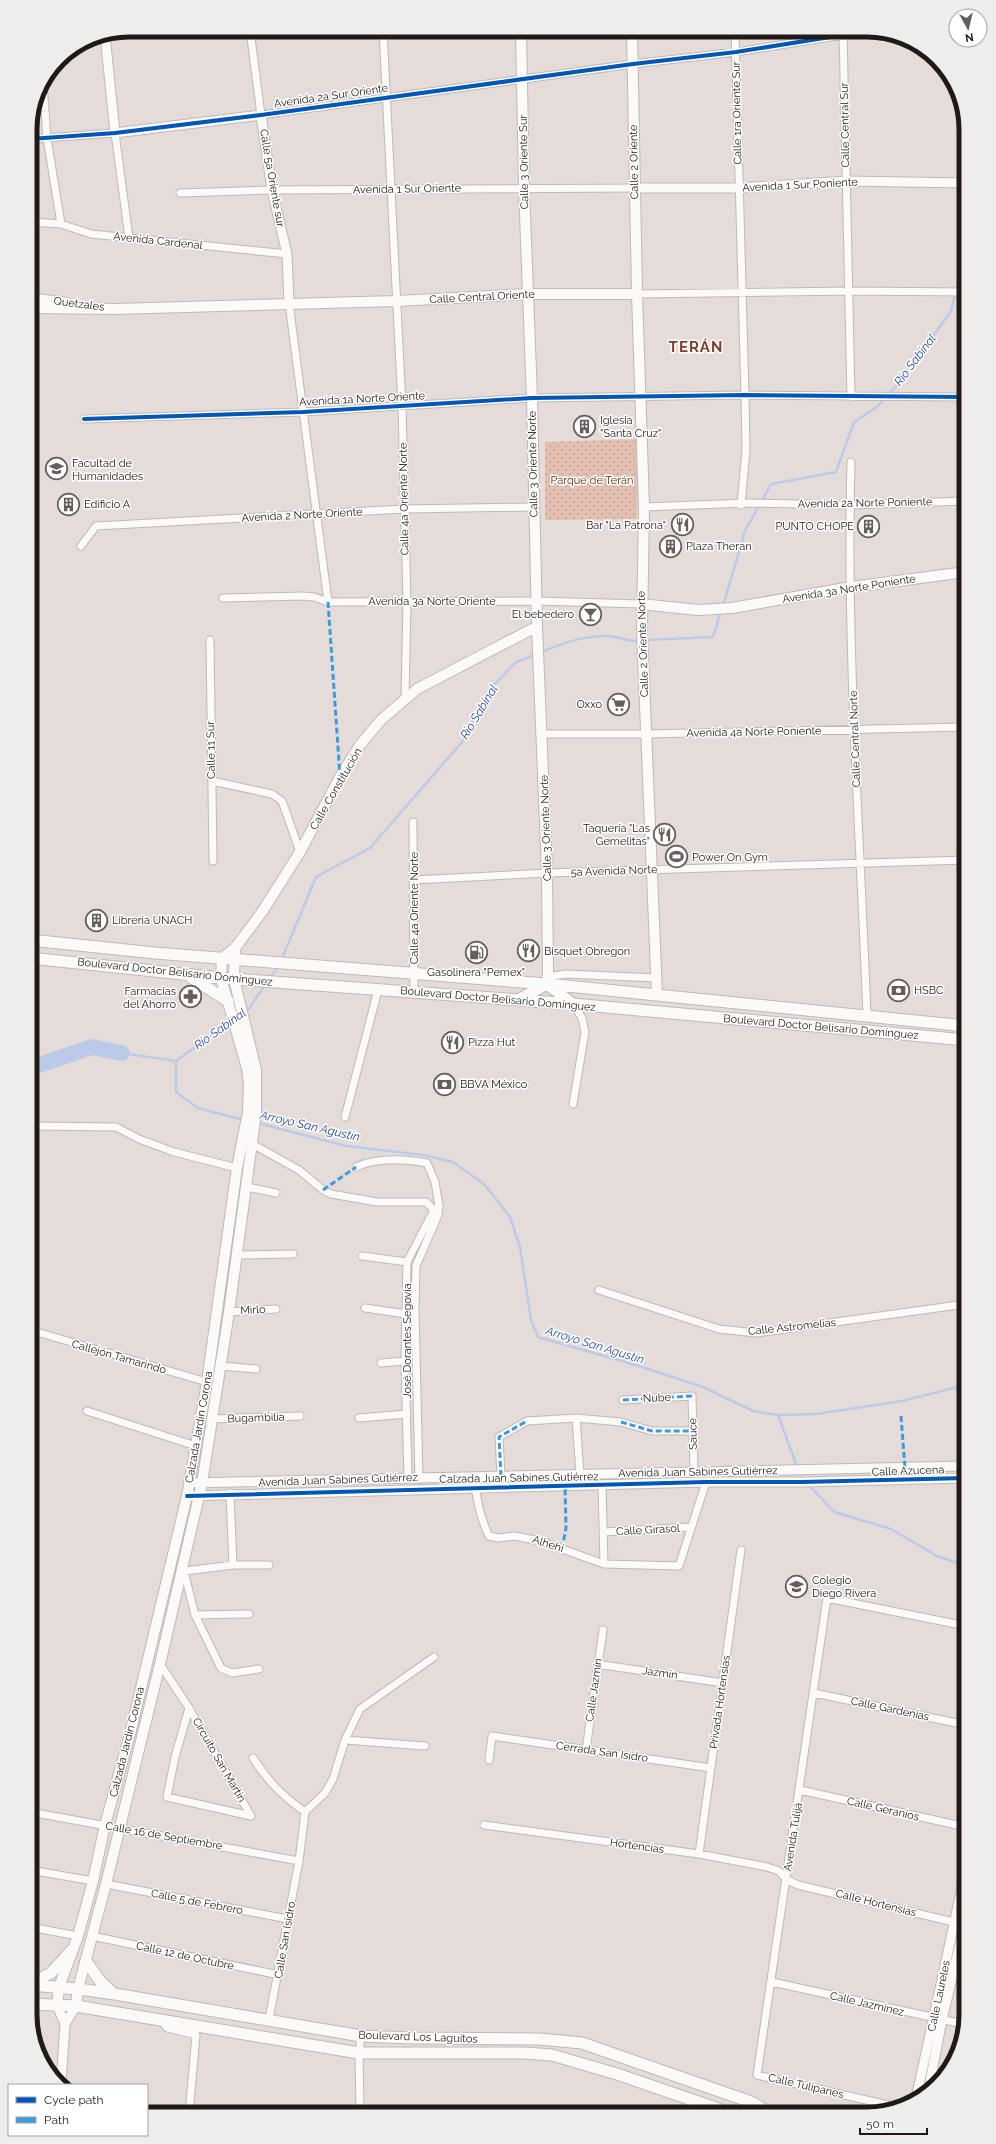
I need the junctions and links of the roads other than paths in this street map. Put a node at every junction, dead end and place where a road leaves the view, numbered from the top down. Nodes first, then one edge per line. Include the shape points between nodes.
1 (251, 37) edge
2 (384, 37) edge
3 (521, 37) edge
4 (632, 37) edge
5 (735, 37) edge
6 (816, 37) edge
7 (843, 37) edge
8 (106, 40) edge
9 (736, 52) junction
10 (633, 64) junction
11 (523, 78) junction
12 (44, 95) edge
13 (388, 98) junction
14 (261, 115) junction
15 (115, 133) junction
16 (47, 138) junction
17 (37, 139) edge
18 (847, 181) junction
19 (959, 183) edge
20 (524, 188) junction
21 (635, 188) junction
22 (739, 188) junction
23 (272, 190) junction
24 (391, 190) junction
25 (180, 193) dead end
26 (37, 222) edge
27 (61, 224) junction
28 (129, 238) junction
29 (287, 254) junction
30 (850, 291) junction
31 (742, 292) junction
32 (959, 292) edge
33 (528, 294) junction
34 (637, 294) junction
35 (37, 299) edge
36 (396, 301) junction
37 (289, 303) junction
38 (37, 308) edge
39 (115, 309) junction
40 (745, 395) junction
41 (851, 397) junction
42 (959, 397) edge
43 (532, 398) junction
44 (642, 398) junction
45 (402, 406) junction
46 (303, 412) junction
47 (84, 419) dead end
48 (851, 462) dead end
49 (959, 501) edge
50 (744, 504) junction
51 (850, 505) junction
52 (533, 507) junction
53 (644, 507) junction
54 (404, 509) junction
55 (317, 515) junction
56 (81, 546) dead end
57 (959, 573) edge
58 (851, 587) junction
59 (223, 598) dead end
60 (536, 600) junction
61 (328, 602) junction
62 (406, 602) junction
63 (641, 604) junction
64 (535, 632) junction
65 (210, 640) dead end
66 (405, 698) junction
67 (959, 727) edge
68 (854, 730) junction
69 (543, 734) junction
70 (646, 734) junction
71 (212, 781) junction
72 (413, 822) dead end
73 (300, 852) junction
74 (213, 860) dead end
75 (959, 860) edge
76 (861, 864) junction
77 (650, 870) junction
78 (547, 873) junction
79 (414, 880) junction
80 (37, 941) edge
81 (235, 953) junction
82 (222, 958) junction
83 (37, 959) edge
84 (414, 973) junction
85 (186, 974) junction
86 (221, 978) junction
87 (656, 978) junction
88 (234, 979) junction
89 (546, 984) junction
90 (378, 990) junction
91 (414, 994) junction
92 (657, 995) junction
93 (518, 1000) junction
94 (229, 1004) junction
95 (573, 1004) junction
96 (867, 1016) junction
97 (959, 1025) edge
98 (959, 1039) edge
99 (573, 1104) dead end
100 (252, 1113) junction
101 (346, 1117) dead end
102 (37, 1126) edge
103 (249, 1130) junction
104 (252, 1144) junction
105 (356, 1167) dead end
106 (237, 1168) junction
107 (248, 1187) junction
108 (276, 1194) dead end
109 (437, 1210) junction
110 (293, 1254) dead end
111 (238, 1255) junction
112 (362, 1256) dead end
113 (407, 1262) junction
114 (406, 1288) junction
115 (415, 1288) junction
116 (599, 1290) dead end
117 (959, 1305) edge
118 (365, 1308) dead end
119 (276, 1309) dead end
120 (230, 1312) junction
121 (406, 1314) junction
122 (37, 1332) edge
123 (406, 1361) junction
124 (381, 1363) dead end
125 (221, 1366) junction
126 (256, 1369) dead end
127 (207, 1382) junction
128 (406, 1385) junction
129 (417, 1385) junction
130 (692, 1396) joint
131 (623, 1400) dead end
132 (87, 1411) dead end
133 (407, 1414) junction
134 (300, 1416) dead end
135 (359, 1418) dead end
136 (576, 1418) junction
137 (212, 1419) junction
138 (692, 1431) junction
139 (196, 1446) junction
140 (959, 1466) edge
141 (860, 1467) junction
142 (742, 1471) junction
143 (694, 1472) junction
144 (580, 1474) junction
145 (565, 1475) junction
146 (501, 1476) junction
147 (474, 1477) junction
148 (408, 1478) junction
149 (419, 1478) junction
150 (959, 1478) edge
151 (370, 1480) junction
152 (861, 1481) junction
153 (706, 1482) junction
154 (743, 1482) junction
155 (851, 1482) joint
156 (189, 1483) junction
157 (202, 1483) junction
158 (565, 1486) junction
159 (602, 1486) junction
160 (475, 1488) junction
161 (371, 1491) junction
162 (230, 1494) junction
163 (199, 1495) junction
164 (187, 1496) junction
165 (691, 1527) junction
166 (604, 1532) junction
167 (741, 1550) dead end
168 (604, 1564) junction
169 (233, 1565) junction
170 (269, 1565) dead end
171 (184, 1568) junction
172 (249, 1614) dead end
173 (195, 1615) junction
174 (959, 1625) edge
175 (603, 1630) dead end
176 (434, 1657) dead end
177 (160, 1664) junction
178 (597, 1664) junction
179 (258, 1669) dead end
180 (723, 1682) junction
181 (814, 1693) junction
182 (189, 1708) junction
183 (959, 1724) edge
184 (131, 1730) junction
185 (143, 1733) junction
186 (345, 1740) junction
187 (425, 1746) dead end
188 (586, 1750) junction
189 (253, 1758) dead end
190 (489, 1760) dead end
191 (711, 1768) junction
192 (800, 1790) junction
193 (305, 1812) junction
194 (37, 1813) edge
195 (105, 1825) junction
196 (484, 1825) dead end
197 (959, 1825) edge
198 (119, 1827) junction
199 (698, 1854) junction
200 (299, 1860) junction
201 (37, 1871) edge
202 (786, 1879) junction
203 (93, 1881) junction
204 (106, 1884) junction
205 (959, 1900) edge
206 (288, 1919) junction
207 (954, 1922) junction
208 (959, 1922) edge
209 (37, 1929) edge
210 (78, 1936) junction
211 (92, 1936) junction
212 (959, 1947) edge
213 (72, 1950) junction
214 (86, 1961) junction
215 (279, 1975) junction
216 (37, 1981) edge
217 (772, 1982) junction
218 (37, 1985) edge
219 (59, 1987) junction
220 (78, 1989) junction
221 (115, 1994) junction
222 (37, 2004) edge
223 (57, 2005) junction
224 (76, 2006) junction
225 (269, 2019) junction
226 (938, 2019) junction
227 (161, 2020) junction
228 (958, 2023) edge
229 (65, 2024) junction
230 (361, 2036) junction
231 (359, 2052) junction
232 (757, 2075) joint
233 (61, 2077) edge
234 (929, 2082) edge
235 (918, 2091) edge
236 (886, 2105) edge
237 (190, 2107) edge
238 (360, 2107) edge
239 (712, 2107) edge
240 (760, 2107) edge

1 - 14 street, Calle 5a Oriente sur
2 - 13 street, Calle 4a Oriente Norte
3 - 11 main road, Calle 3 Oriente Sur
4 - 10 main road, Calle 2 Oriente
5 - 9 street, Calle 1ra Oriente Sur
6 - 9 street, Avenida 2a Sur Oriente
7 - 18 street, Calle Central Sur
8 - 15 street
9 - 10 street, Avenida 2a Sur Oriente
9 - 22 street, Calle 1ra Oriente Sur
10 - 11 street, Avenida 2a Sur Oriente
10 - 21 main road, Calle 2 Oriente
11 - 13 street, Avenida 2a Sur Oriente
11 - 20 main road, Calle 3 Oriente Sur
12 - 16 street
13 - 14 street, Avenida 2a Sur Oriente
13 - 24 street, Calle 4a Oriente Norte
14 - 15 street, Avenida 2a Sur Oriente
14 - 23 street, Calle 5a Oriente sur
15 - 16 street, Avenida 2a Sur Oriente
15 - 28 street
16 - 17 street, Avenida 2a Sur Oriente
16 - 27 street
18 - 19 street, Avenida 1 Sur Poniente
18 - 22 street, Avenida 1 Sur Poniente
18 - 30 street, Calle Central Sur
20 - 21 street, Avenida 1 Sur Oriente
20 - 24 street, Avenida 1 Sur Oriente
20 - 33 main road, Calle 3 Oriente Sur
21 - 22 street, Avenida 1 Sur Poniente
21 - 34 main road, Calle 2 Oriente
22 - 31 street, Calle 1ra Oriente Sur
23 - 24 street, Avenida 1 Sur Oriente
23 - 25 street, Avenida 1 Sur Oriente
23 - 29 street, Calle 5a Oriente sur
24 - 36 street, Calle 4a Oriente Norte
26 - 27 street, Avenida Cardenal
27 - 28 street, Avenida Cardenal via 91,234
28 - 29 street, Avenida Cardenal
29 - 37 street, Calle 5a Oriente sur
30 - 31 street, Calle Central Oriente
30 - 32 street, Calle Central Oriente
30 - 41 street
31 - 34 street, Calle Central Oriente
31 - 40 street, Calle 1ra Oriente Sur
33 - 34 main road, Calle Central Oriente
33 - 36 main road, Calle Central Oriente
33 - 43 main road, Calle 3 Oriente Norte
34 - 44 main road, Calle 2 Oriente Norte
35 - 39 main road, Quetzales
36 - 37 main road, Calle Central Oriente
36 - 45 street, Calle 4a Oriente Norte
37 - 39 main road, Calle Central Oriente
37 - 46 street
38 - 39 main road, Quetzales
40 - 41 street, Avenida 1a Norte Oriente
40 - 44 street, Avenida 1a Norte Oriente
40 - 50 street, Calle 1ra Oriente Sur
41 - 42 street, Avenida 1a Norte Oriente
43 - 44 street, Avenida 1a Norte Oriente
43 - 45 street, Avenida 1a Norte Oriente
43 - 52 main road, Calle 3 Oriente Norte
44 - 53 main road, Calle 2 Oriente Norte
45 - 46 street, Avenida 1a Norte Oriente
45 - 54 street, Calle 4a Oriente Norte
46 - 47 street, Avenida 1a Norte Oriente
46 - 55 street
48 - 51 street, Calle Central Norte
49 - 51 street, Avenida 2a Norte Poniente
50 - 51 street, Avenida 2a Norte Poniente
50 - 53 street
51 - 58 street, Calle Central Norte
52 - 54 street, Avenida 2 Norte Oriente
52 - 60 main road, Calle 3 Oriente Norte
53 - 63 main road, Calle 2 Oriente Norte
54 - 55 street, Avenida 2 Norte Oriente
54 - 62 street, Calle 4a Oriente Norte
55 - 56 street, Avenida 2 Norte Oriente via 96,526
55 - 61 street
57 - 58 main road, Avenida 3a Norte Poniente
58 - 63 main road, Avenida 3a Norte Poniente via 732,608 698,610
58 - 68 street, Calle Central Norte
59 - 61 street, Avenida 3a Norte Oriente via 303,596
60 - 62 street, Avenida 3a Norte Oriente
60 - 63 street, Avenida 3a Norte Oriente
60 - 64 main road, Calle 3 Oriente Norte
61 - 62 street, Avenida 3a Norte Oriente
62 - 66 street, Calle 4a Oriente Norte
63 - 70 main road, Calle 2 Oriente Norte
64 - 66 main road, Calle Constitución via 417,689
64 - 69 main road, Calle 3 Oriente Norte
65 - 71 street, Calle 11 Sur
66 - 73 main road, Calle Constitución via 381,720 360,745
67 - 68 street, Avenida 4a Norte Poniente
68 - 70 street, Avenida 4a Norte Poniente
68 - 76 street, Calle Central Norte
69 - 70 street, Avenida 4a Norte Poniente
69 - 78 main road, Calle 3 Oriente Norte
70 - 77 main road, Calle 2 Oriente Norte
71 - 73 street via 272,794 282,801
71 - 74 street, Calle 11 Sur
72 - 79 street, Calle 4a Oriente Norte
73 - 81 main road, Calle Constitución
75 - 76 street, 5a Avenida Norte
76 - 77 street, 5a Avenida Norte
76 - 96 street, Calle Central Norte
77 - 78 street, 5a Avenida Norte
77 - 87 main road, Calle 2 Oriente Norte
78 - 79 street, 5a Avenida Norte
78 - 89 main road, Calle 3 Oriente Norte
79 - 84 street, Calle 4a Oriente Norte
80 - 82 main road, Boulevard Doctor Belisario Domínguez
81 - 82 main road, Boulevard Doctor Belisario Domínguez
81 - 84 main road, Boulevard Doctor Belisario Domínguez via 247,960
81 - 88 main road, Calzada Jardín Corona
82 - 86 main road, Calzada Jardín Corona
83 - 85 main road, Boulevard Doctor Belisario Domínguez
84 - 89 main road, Boulevard Doctor Belisario Domínguez
84 - 91 street, Calle 4a Oriente Norte
85 - 86 main road, Boulevard Doctor Belisario Domínguez
85 - 94 main road
86 - 88 main road, Boulevard Doctor Belisario Domínguez
86 - 94 main road, Calzada Jardín Corona
87 - 89 street via 566,974 554,976
87 - 92 main road, Calle 2 Oriente Norte
88 - 90 main road, Boulevard Doctor Belisario Domínguez
88 - 100 main road, Calzada Jardín Corona via 256,1070
89 - 92 main road, Boulevard Doctor Belisario Domínguez
89 - 93 main road
89 - 95 main road
90 - 91 main road, Boulevard Doctor Belisario Domínguez via 404,990
90 - 101 street
91 - 93 main road, Boulevard Doctor Belisario Domínguez
92 - 96 main road, Boulevard Doctor Belisario Domínguez
93 - 95 main road, Boulevard Doctor Belisario Domínguez
94 - 100 main road, Calzada Jardín Corona via 247,1068
95 - 98 main road, Boulevard Doctor Belisario Domínguez
95 - 99 street via 582,1018 585,1032
96 - 97 main road, Boulevard Doctor Belisario Domínguez
100 - 103 main road, Calzada Jardín Corona
102 - 106 street via 116,1127 174,1152
103 - 104 main road, Calzada Jardín Corona
103 - 106 main road, Calzada Jardín Corona
104 - 107 main road, Calzada Jardín Corona
104 - 109 street via 299,1170 331,1194 377,1202 426,1202
105 - 109 street via 366,1162 406,1159 427,1163 435,1182
106 - 127 main road, Calzada Jardín Corona
107 - 108 street
107 - 111 main road, Calzada Jardín Corona
109 - 113 street, José Dorantes Segovia
109 - 115 street, José Dorantes Segovia via 416,1266
110 - 111 street
111 - 120 main road, Calzada Jardín Corona
112 - 113 street
113 - 114 street, José Dorantes Segovia
114 - 115 street
114 - 121 street, José Dorantes Segovia
115 - 129 street, José Dorantes Segovia
116 - 117 street, Calle Astromelias via 719,1329 756,1333
118 - 121 street
119 - 120 street, Mirlo
120 - 125 main road, Calzada Jardín Corona
121 - 123 street, José Dorantes Segovia
122 - 127 street, Callejón Tamarindo
123 - 124 street
123 - 128 street, José Dorantes Segovia
125 - 126 street
125 - 137 main road, Calzada Jardín Corona
127 - 139 main road, Calzada Jardín Corona
128 - 129 street
128 - 133 street, José Dorantes Segovia
129 - 149 street, José Dorantes Segovia
130 - 131 street, Nube
130 - 138 street, Sauce
132 - 139 street
133 - 135 street
133 - 148 street, José Dorantes Segovia
134 - 137 street, Bugambilia
136 - 138 street via 621,1422 652,1431
136 - 144 street
136 - 146 street via 526,1421 499,1437
137 - 157 main road, Calzada Jardín Corona
138 - 143 street, Sauce
139 - 156 main road, Calzada Jardín Corona
140 - 141 street, Avenida Juan Sabines Gutiérrez
141 - 142 street, Avenida Juan Sabines Gutiérrez
141 - 152 street
142 - 143 street, Avenida Juan Sabines Gutiérrez
142 - 154 street
143 - 144 street, Avenida Juan Sabines Gutiérrez
144 - 145 street, Avenida Juan Sabines Gutiérrez
145 - 146 street, Avenida Juan Sabines Gutiérrez
145 - 158 street
146 - 147 street, Avenida Juan Sabines Gutiérrez
147 - 149 street, Avenida Juan Sabines Gutiérrez
147 - 160 street
148 - 149 street, Avenida Juan Sabines Gutiérrez
148 - 151 street, Avenida Juan Sabines Gutiérrez
150 - 152 street, Calle Azucena
151 - 157 street, Avenida Juan Sabines Gutiérrez
151 - 161 street
152 - 155 street, Calle Azucena
153 - 154 street, Calzada Juan Sabines Gutiérrez
153 - 159 street, Calzada Juan Sabines Gutiérrez
153 - 165 street
154 - 155 street, Calzada Juan Sabines Gutiérrez
156 - 157 street, Avenida Juan Sabines Gutiérrez
156 - 164 main road, Calzada Jardín Corona
157 - 163 main road, Calzada Jardín Corona
158 - 159 street, Calzada Juan Sabines Gutiérrez
158 - 160 street, Calzada Juan Sabines Gutiérrez
159 - 166 street
160 - 161 street, Calzada Juan Sabines Gutiérrez
160 - 168 street, Alhehi via 483,1524 489,1536 540,1540
161 - 162 street, Calzada Juan Sabines Gutiérrez
162 - 163 street, Calzada Juan Sabines Gutiérrez
162 - 169 street
163 - 164 street, Calzada Juan Sabines Gutiérrez
163 - 171 main road, Calzada Jardín Corona
164 - 184 main road, Calzada Jardín Corona
165 - 166 street, Calle Girasol
165 - 168 street, Alhehi via 679,1566
166 - 168 street
167 - 180 street, Privada Hortensias
169 - 170 street
169 - 171 street
171 - 173 street
171 - 177 main road, Calzada Jardín Corona
172 - 173 street
173 - 179 street via 221,1668 232,1673
174 - 181 street, Avenida Tulijá via 827,1598
175 - 178 street, Calle Jazmín
176 - 186 street via 360,1709
177 - 182 street
177 - 185 main road, Calzada Jardín Corona
178 - 180 street, Jazmín
178 - 188 street, Calle Jazmín
180 - 191 street, Privada Hortensias
181 - 183 street, Calle Gardenias
181 - 192 street, Avenida Tulijá
182 - 182 street, Circuito San Martin via 212,1749 251,1816 167,1797
184 - 185 main road
184 - 195 main road, Calzada Jardín Corona
185 - 198 main road, Calzada Jardín Corona
186 - 187 street
186 - 193 street via 325,1793
188 - 190 street, Cerrada San Isidro via 492,1736
188 - 191 street, Cerrada San Isidro
189 - 193 street via 279,1792
191 - 199 street, Privada Hortensias
192 - 197 street, Calle Geranios
192 - 202 street, Avenida Tulijá
193 - 200 street, Calle San Isidro
194 - 195 street, Calle 16 de Septiembre
195 - 198 street, Calle 16 de Septiembre
195 - 203 main road, Calzada Jardín Corona
196 - 199 street, Hortencias
198 - 200 street, Calle 16 de Septiembre
198 - 204 main road, Calzada Jardín Corona
199 - 202 street, Hortencias via 767,1867 779,1871
200 - 206 street, Calle San Isidro
201 - 203 street
202 - 207 street, Calle Hortensias via 798,1885
202 - 217 street, Avenida Tulijá
203 - 210 main road, Calzada Jardín Corona
204 - 206 street, Calle 5 de Febrero
204 - 211 main road, Calzada Jardín Corona
205 - 207 street, Calle Laureles
206 - 215 street, Calle San Isidro
207 - 208 street, Calle Hortensias
207 - 226 street, Calle Laureles
209 - 210 street
210 - 213 main road, Calzada Jardín Corona
211 - 214 main road, Calzada Jardín Corona
211 - 215 street, Calle 12 de Octubre
212 - 226 street
213 - 216 main road via 51,1973
213 - 219 main road, Calzada Jardín Corona
214 - 220 main road, Calzada Jardín Corona
214 - 221 main road via 100,1981
215 - 225 street, Calle San Isidro
217 - 226 street, Calle Jazminez
217 - 232 street, Avenida Tulijá
218 - 219 main road, Boulevard Los Laguitos
219 - 220 main road, Boulevard Los Laguitos
219 - 223 main road, Calzada Jardín Corona
220 - 221 main road, Boulevard Los Laguitos
220 - 224 main road, Calzada Jardín Corona
221 - 225 main road, Boulevard Los Laguitos
222 - 223 main road, Boulevard Los Laguitos
223 - 224 main road, Boulevard Los Laguitos
223 - 229 street
224 - 227 main road, Boulevard Los Laguitos
224 - 229 street
225 - 230 main road, Boulevard Los Laguitos
226 - 228 street, Calle Jazminez
226 - 234 street
226 - 235 street, Calle Laureles
227 - 231 main road, Boulevard Los Laguitos
227 - 237 street via 166,2028 196,2036
229 - 233 street
230 - 231 street
230 - 240 main road, Boulevard Los Laguitos via 539,2039 582,2043
231 - 238 street
231 - 239 main road, Boulevard Los Laguitos via 552,2055 618,2074
232 - 236 street, Calle Tulipanes

